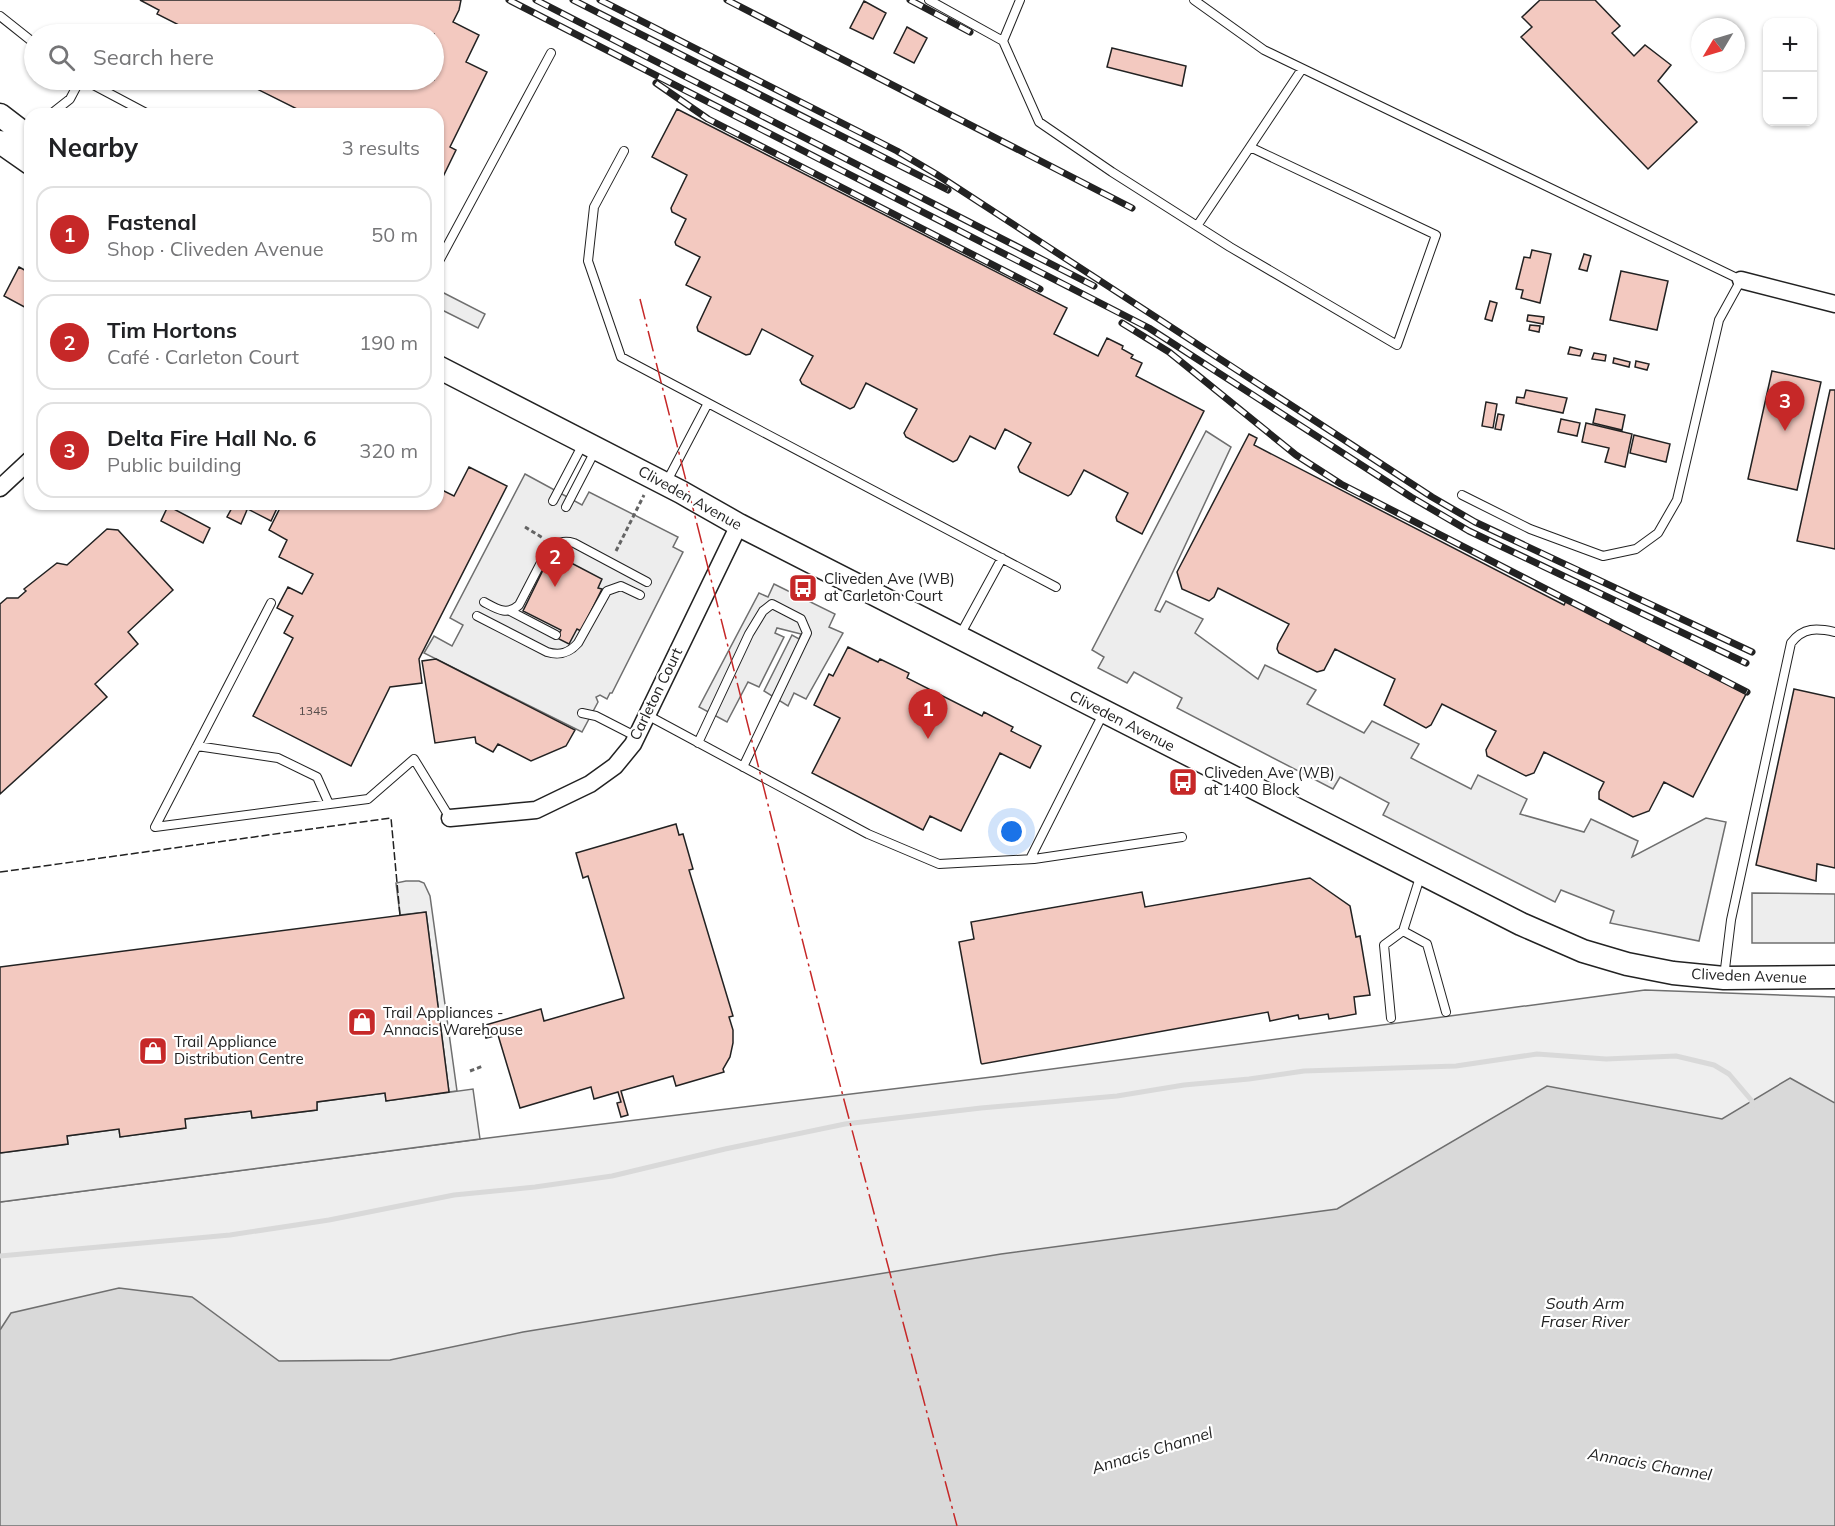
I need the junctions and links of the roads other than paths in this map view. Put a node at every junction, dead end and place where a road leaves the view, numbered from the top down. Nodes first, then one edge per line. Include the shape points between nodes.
1 (929, 0) edge
2 (1020, 0) edge
3 (1194, 0) edge
4 (0, 16) edge
5 (24, 35) edge
6 (1003, 41) junction
7 (551, 53) dead end
8 (1302, 69) junction
9 (76, 90) edge
10 (101, 90) edge
11 (59, 108) edge
12 (136, 108) edge
13 (0, 115) edge
14 (21, 144) edge
15 (1250, 147) junction
16 (624, 151) dead end
17 (1197, 226) junction
18 (444, 252) edge
19 (1741, 280) junction
20 (1835, 304) edge
21 (444, 370) edge
22 (708, 403) junction
23 (590, 445) junction
24 (24, 466) edge
25 (666, 484) junction
26 (0, 488) edge
27 (1462, 495) dead end
28 (553, 501) dead end
29 (566, 507) dead end
30 (739, 525) junction
31 (1002, 558) junction
32 (647, 582) dead end
33 (1056, 587) dead end
34 (640, 595) dead end
35 (484, 602) dead end
36 (271, 603) dead end
37 (510, 611) junction
38 (477, 616) dead end
39 (1835, 632) edge
40 (556, 635) dead end
41 (959, 638) junction
42 (1104, 712) junction
43 (582, 713) dead end
44 (647, 716) junction
45 (637, 737) junction
46 (698, 743) junction
47 (197, 746) junction
48 (743, 767) junction
49 (329, 804) junction
50 (450, 818) joint
51 (1182, 837) dead end
52 (1030, 859) junction
53 (1421, 873) junction
54 (1403, 931) junction
55 (1835, 977) edge
56 (1724, 978) junction
57 (1446, 1012) dead end
58 (1391, 1018) dead end

1 - 6 lane
2 - 6 lane
3 - 8 lane via 1264,50
4 - 5 lane
6 - 17 lane via 1040,122
7 - 18 lane
8 - 15 lane
8 - 19 lane
9 - 11 lane
10 - 12 lane
13 - 14 street
15 - 17 lane
15 - 17 lane via 1437,235 1397,345
16 - 22 lane via 594,207 588,261 621,357
19 - 20 street
19 - 27 lane via 1719,320 1677,500 1658,533 1636,549 1603,556 1530,529
21 - 23 street, Cliveden Avenue
22 - 25 lane
22 - 31 lane
23 - 25 street, Cliveden Avenue
23 - 28 lane
23 - 29 lane
24 - 26 street
25 - 30 street, Cliveden Avenue
30 - 41 street, Cliveden Avenue
30 - 44 street, Carleton Court
31 - 33 lane
31 - 41 lane
32 - 37 lane via 565,541 548,549 519,605
34 - 38 lane via 621,586 607,591 578,642 564,653 547,652
35 - 37 lane
36 - 47 lane
37 - 40 lane
39 - 56 lane via 1813,628 1791,643 1731,920
41 - 42 street, Cliveden Avenue
42 - 52 lane
42 - 53 street, Cliveden Avenue
43 - 45 lane
44 - 45 street, Carleton Court
44 - 46 lane
45 - 50 street, Carleton Court via 615,766 590,784 536,810
46 - 48 lane
46 - 48 lane via 748,634 763,611 772,604 801,618 807,633
47 - 49 lane via 278,758 317,777
47 - 49 lane via 155,827
48 - 52 lane via 868,834 939,864
49 - 50 lane via 368,799 414,759
51 - 52 lane
53 - 54 lane
53 - 56 street, Cliveden Avenue via 1583,951 1673,973
54 - 57 lane via 1427,945
54 - 58 lane via 1384,945
55 - 56 street, Cliveden Avenue

